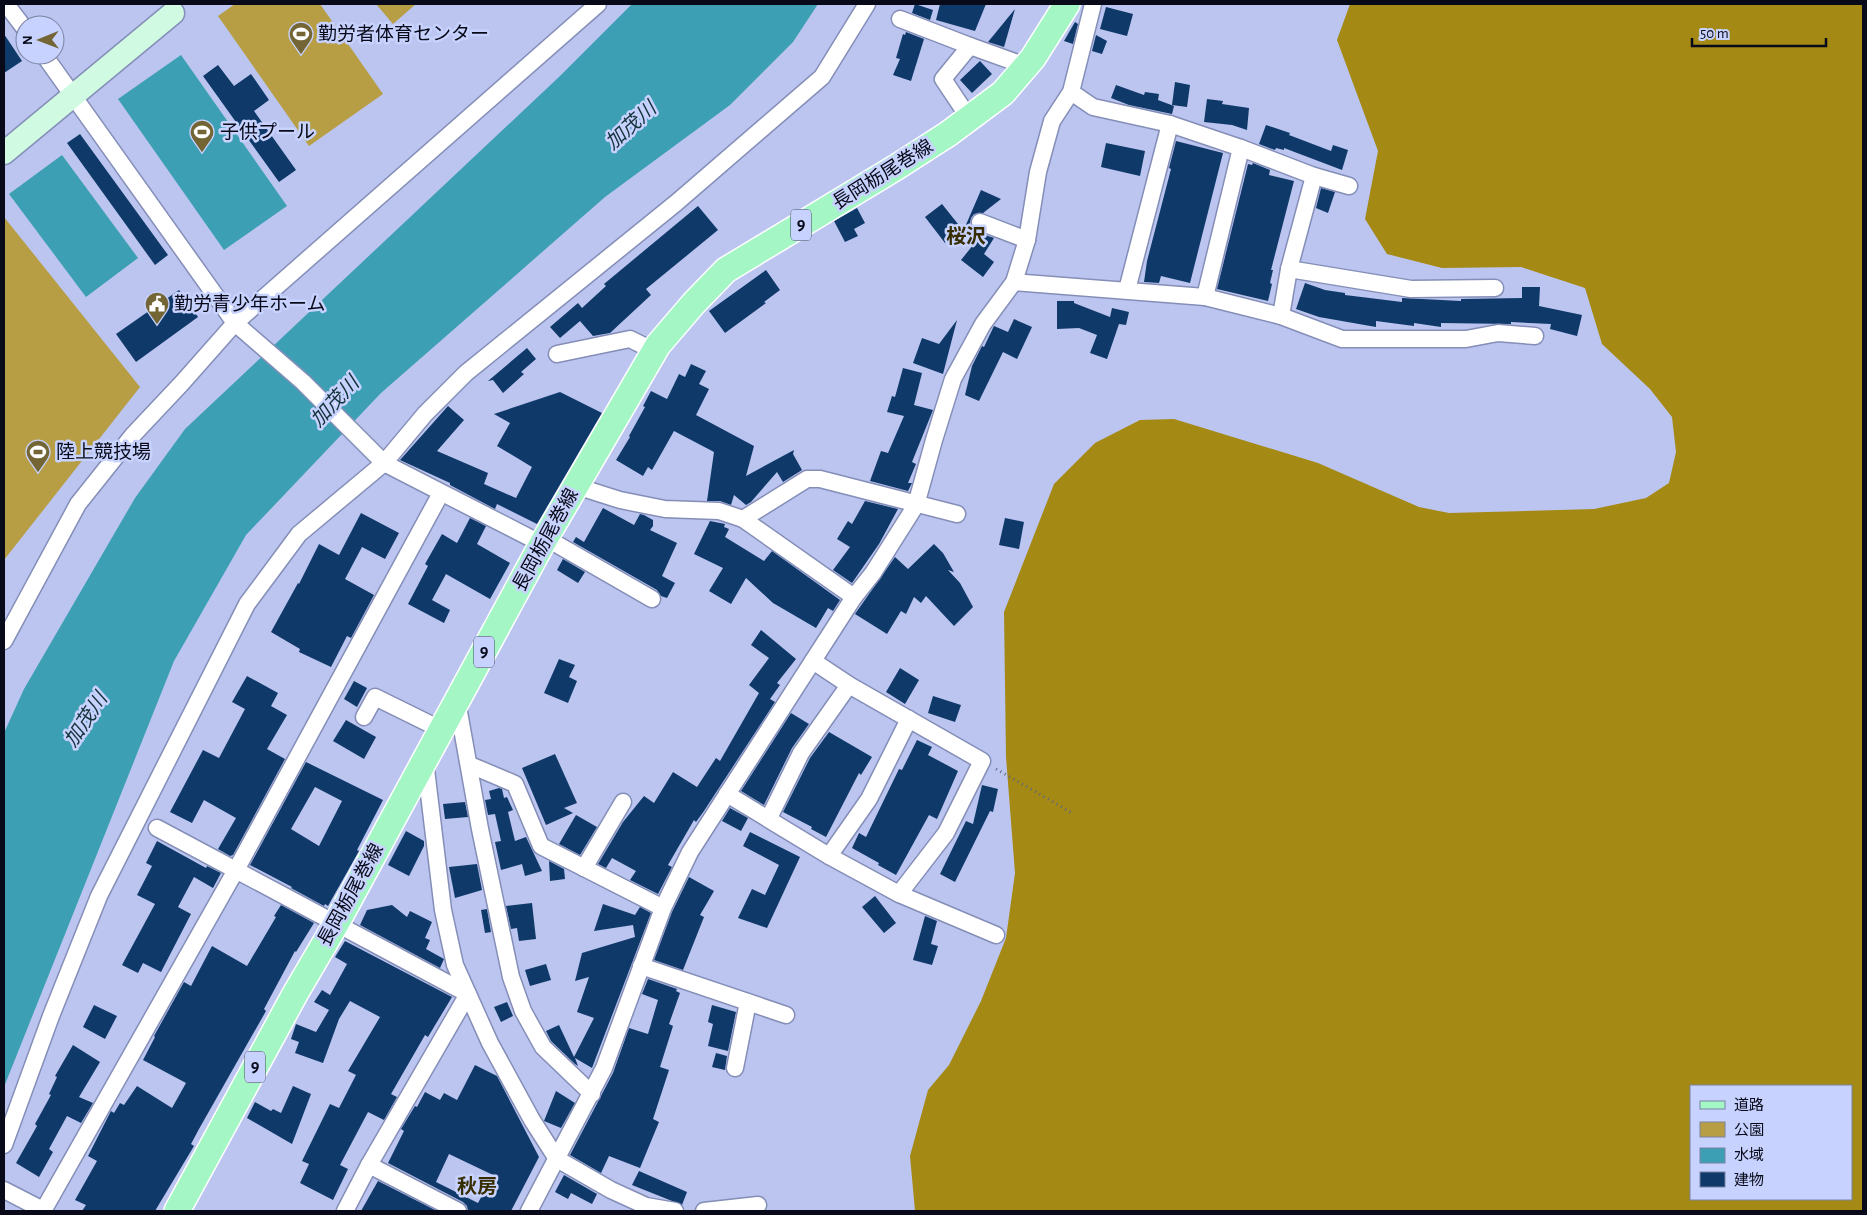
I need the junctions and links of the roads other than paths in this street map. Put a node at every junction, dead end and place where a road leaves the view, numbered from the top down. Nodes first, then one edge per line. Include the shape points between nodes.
1 (6, 4) edge
2 (598, 4) edge
3 (867, 4) edge
4 (1067, 4) edge
5 (1092, 4) edge
6 (173, 13) dead end
7 (15, 16) edge
8 (900, 18) dead end
9 (970, 46) junction
10 (51, 65) edge
11 (1026, 66) junction
12 (1070, 92) junction
13 (74, 96) junction
14 (969, 118) junction
15 (1170, 124) junction
16 (1242, 148) junction
17 (4, 153) edge
18 (1314, 176) junction
19 (1348, 186) dead end
20 (980, 222) dead end
21 (1027, 240) junction
22 (1289, 268) junction
23 (1014, 282) junction
24 (1495, 288) dead end
25 (1127, 290) junction
26 (1205, 297) junction
27 (1281, 316) junction
28 (235, 323) junction
29 (1535, 336) dead end
30 (654, 351) junction
31 (557, 354) dead end
32 (384, 463) junction
33 (576, 486) junction
34 (441, 493) junction
35 (916, 505) junction
36 (957, 514) dead end
37 (743, 519) junction
38 (544, 541) junction
39 (854, 597) junction
40 (652, 598) dead end
41 (4, 642) edge
42 (813, 661) junction
43 (849, 685) junction
44 (457, 701) junction
45 (364, 717) dead end
46 (909, 719) junction
47 (442, 730) junction
48 (425, 760) junction
49 (470, 765) junction
50 (728, 794) junction
51 (623, 802) dead end
52 (769, 818) junction
53 (157, 828) dead end
54 (829, 856) junction
55 (584, 868) junction
56 (236, 870) junction
57 (899, 894) junction
58 (663, 908) junction
59 (336, 924) junction
60 (996, 935) dead end
61 (641, 966) junction
62 (468, 994) junction
63 (748, 1002) junction
64 (786, 1015) dead end
65 (735, 1068) dead end
66 (592, 1094) junction
67 (4, 1145) edge
68 (557, 1159) junction
69 (368, 1165) junction
70 (4, 1190) edge
71 (758, 1205) dead end
72 (44, 1211) edge
73 (176, 1211) edge
74 (344, 1211) edge
75 (458, 1211) edge
76 (529, 1211) edge
77 (675, 1211) edge
78 (704, 1211) edge

1 - 7 street
2 - 28 street
3 - 32 street via 822,77 676,203 466,373 425,414
4 - 11 main road, 長岡栃尾巻線 / 9
5 - 12 street
6 - 13 street
8 - 9 street
9 - 11 street
9 - 14 street via 943,79
10 - 13 street
11 - 14 main road, 長岡栃尾巻線 / 9 via 1003,93
12 - 15 street via 1093,107
12 - 21 street via 1052,121 1038,172
13 - 17 street
13 - 28 street
14 - 30 main road, 長岡栃尾巻線 / 9 via 895,168 726,270 694,302
15 - 16 street
15 - 25 street
16 - 18 street
16 - 26 street
18 - 19 street
18 - 22 street
20 - 21 street
21 - 23 street
22 - 24 street via 1411,289
22 - 27 street
23 - 25 street
23 - 35 street via 982,324 953,378
25 - 26 street
26 - 27 street
27 - 29 street via 1342,339 1466,339 1498,333
28 - 32 street via 303,382
28 - 41 street via 133,435 78,504
30 - 31 street via 630,339
30 - 33 main road, 長岡栃尾巻線 / 9
32 - 34 street
32 - 67 street via 299,534 247,604 99,896
33 - 37 street via 620,500 666,509 719,511
33 - 38 main road, 長岡栃尾巻線 / 9
34 - 38 street
34 - 56 street
35 - 36 street
35 - 37 street via 820,479 807,479
35 - 39 street
37 - 39 street
38 - 40 street
38 - 44 main road, 長岡栃尾巻線 / 9
39 - 42 street
42 - 43 street
42 - 50 street
43 - 46 street
43 - 52 street via 801,752
44 - 47 main road, 長岡栃尾巻線 / 9
44 - 49 street
45 - 47 street via 375,697
46 - 54 street via 869,799
46 - 57 street via 982,761 946,833
47 - 48 main road, 長岡栃尾巻線 / 9
48 - 59 main road, 長岡栃尾巻線 / 9
48 - 62 street via 442,910 455,965
49 - 55 street via 516,784 541,846
49 - 66 street via 510,977 523,1011 543,1047
50 - 52 street
50 - 58 street via 690,852
51 - 55 street
52 - 54 street
53 - 56 street
54 - 57 street
55 - 58 street
56 - 59 street
56 - 72 street
57 - 60 street
58 - 61 street
59 - 62 street
59 - 73 main road, 長岡栃尾巻線 / 9 via 294,994
61 - 63 street
61 - 66 street via 615,1042
62 - 68 street via 490,1043
62 - 69 street
63 - 64 street
63 - 65 street
66 - 68 street
68 - 76 street
68 - 77 street via 646,1206
69 - 74 street
69 - 75 street
70 - 72 street
71 - 78 street

